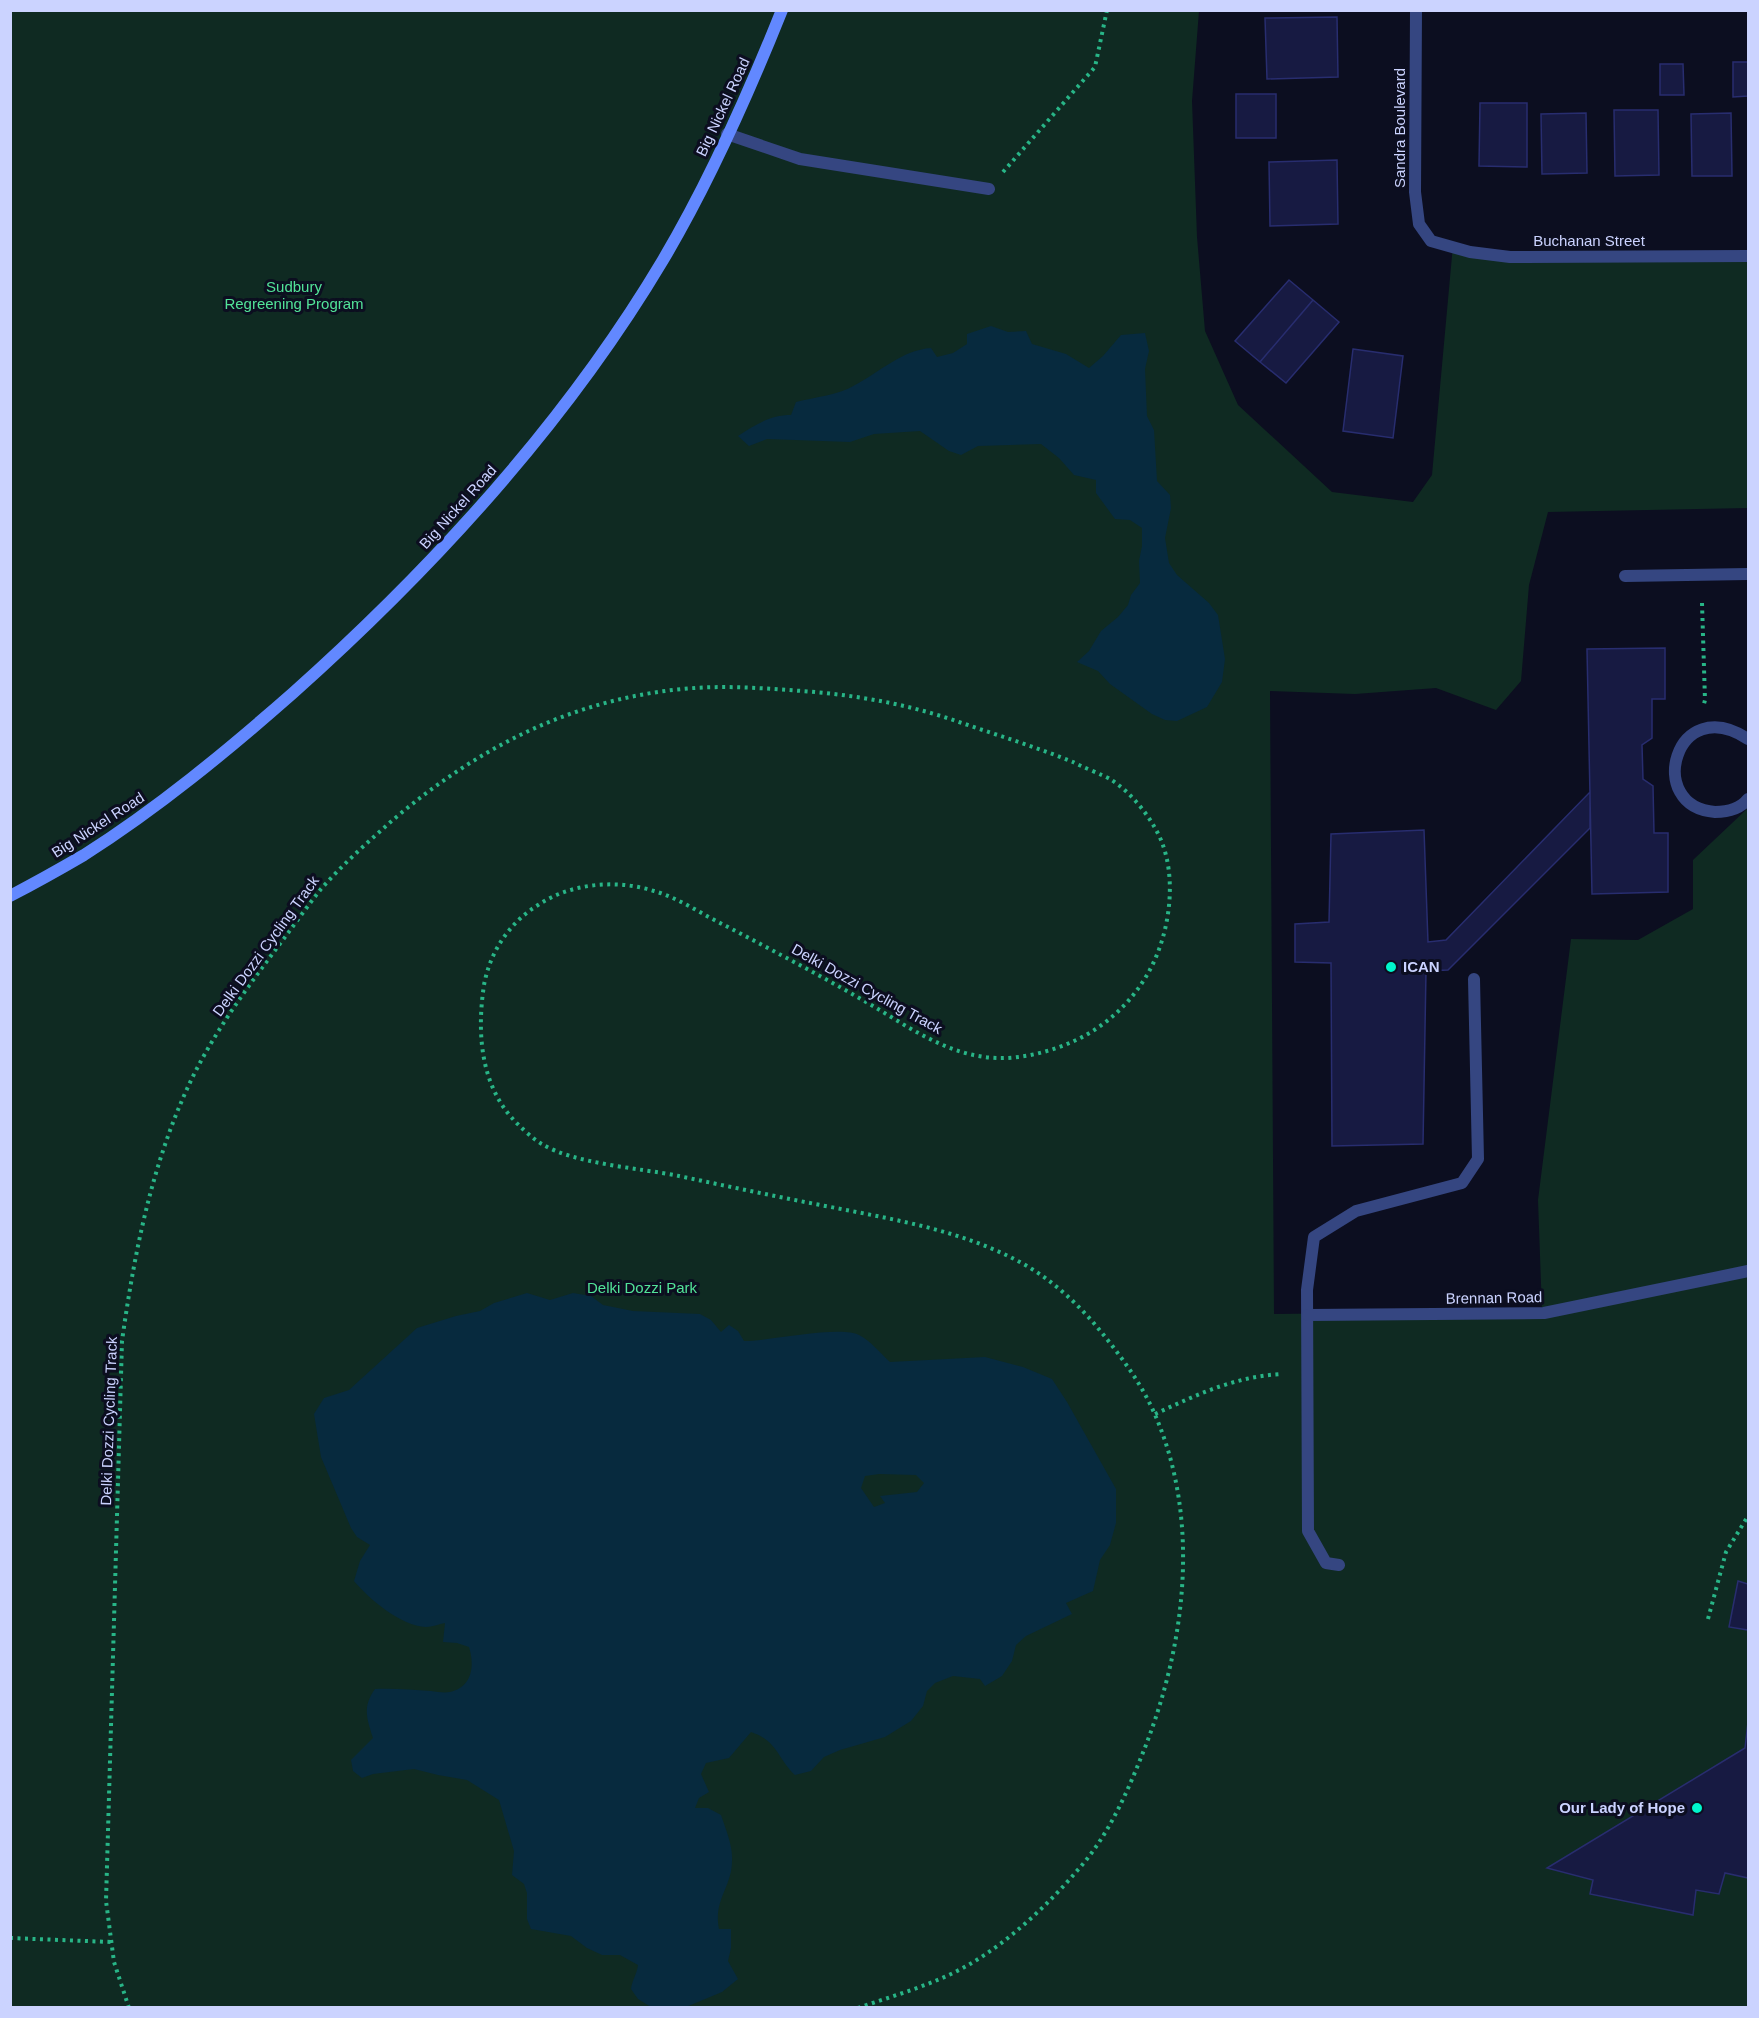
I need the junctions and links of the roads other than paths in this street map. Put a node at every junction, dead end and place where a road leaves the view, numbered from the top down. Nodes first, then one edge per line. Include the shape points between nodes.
1 (782, 10) edge
2 (1416, 10) edge
3 (728, 134) junction
4 (989, 189) road end
5 (1431, 241) joint
6 (1749, 256) edge
7 (1749, 574) edge
8 (1625, 576) dead end
9 (1748, 737) edge
10 (1749, 799) edge
11 (10, 896) edge
12 (1474, 979) dead end
13 (1749, 1271) edge
14 (1308, 1315) junction
15 (1339, 1565) dead end

1 - 3 main road, Big Nickel Road
2 - 5 street, Sandra Boulevard via 1415,192 1419,224
3 - 4 street via 800,159
3 - 11 main road, Big Nickel Road via 664,260 612,340 534,444 456,535 349,643 174,792 85,854
5 - 6 street, Buchanan Street via 1470,252 1510,256
7 - 8 street
9 - 10 street via 1730,728 1710,727 1691,735 1680,747 1675,775 1689,802 1705,811 1724,812
12 - 14 street via 1478,1159 1462,1183 1356,1211 1314,1237
13 - 14 street, Brennan Road via 1544,1313
14 - 15 street via 1308,1531 1326,1563

